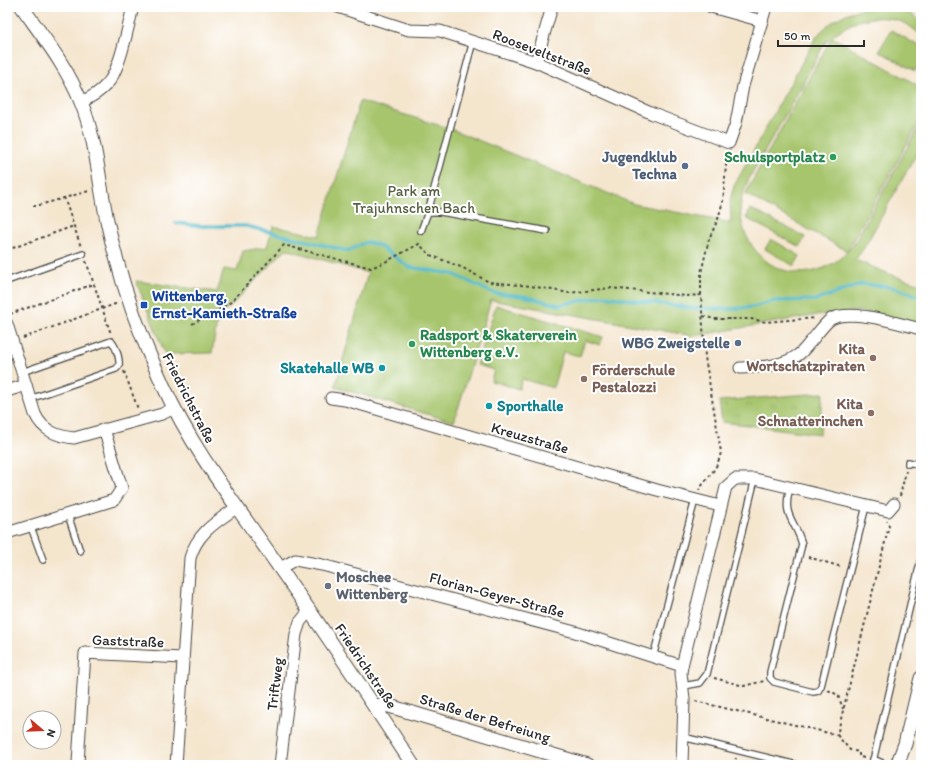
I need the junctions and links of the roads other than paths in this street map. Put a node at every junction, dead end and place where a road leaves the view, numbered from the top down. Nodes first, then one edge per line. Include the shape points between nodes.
1 (22, 7) edge
2 (133, 7) edge
3 (338, 7) edge
4 (552, 7) edge
5 (711, 7) edge
6 (766, 7) edge
7 (373, 12) edge
8 (762, 21) junction
9 (472, 41) junction
10 (536, 62) junction
11 (81, 102) junction
12 (428, 212) junction
13 (421, 231) dead end
14 (547, 231) dead end
15 (83, 254) road end
16 (7, 281) edge
17 (7, 324) edge
18 (921, 329) edge
19 (740, 368) dead end
20 (22, 372) junction
21 (26, 385) junction
22 (7, 391) edge
23 (30, 398) junction
24 (331, 398) dead end
25 (174, 408) junction
26 (104, 429) junction
27 (908, 464) road end
28 (921, 465) edge
29 (755, 479) junction
30 (790, 487) junction
31 (695, 500) junction
32 (894, 504) road end
33 (720, 506) junction
34 (866, 506) junction
35 (236, 508) junction
36 (68, 515) junction
37 (31, 527) junction
38 (7, 533) edge
39 (80, 551) dead end
40 (921, 559) edge
41 (43, 560) dead end
42 (280, 568) junction
43 (309, 611) junction
44 (653, 657) junction
45 (182, 658) junction
46 (682, 666) junction
47 (921, 678) edge
48 (683, 686) junction
49 (375, 707) junction
50 (683, 737) junction
51 (872, 762) edge
52 (78, 763) dead end
53 (176, 765) edge
54 (280, 765) edge
55 (413, 765) edge
56 (587, 765) edge
57 (682, 765) edge
58 (797, 765) edge
59 (887, 765) edge
60 (897, 765) edge

1 - 11 street, Friedrichstraße via 60,61
2 - 11 street via 110,81 101,90
3 - 7 street, Rooseveltstraße
4 - 10 street
5 - 8 street
6 - 8 street
7 - 9 street, Rooseveltstraße via 409,30 440,31
8 - 10 street, Rooseveltstraße via 730,143 652,114
9 - 10 street, Rooseveltstraße
9 - 12 lane
11 - 25 street, Friedrichstraße via 91,135 113,250 128,299 154,366
12 - 13 lane
12 - 14 lane via 441,212
15 - 16 lane
17 - 20 street
18 - 19 street via 859,315 832,319 799,354 785,362
20 - 21 street
20 - 23 lane via 111,341 120,362 119,366
21 - 22 street
21 - 23 street
23 - 26 street via 39,422 60,436 74,438
24 - 31 street, Kreuzstraße
25 - 26 street via 162,414
25 - 35 street, Friedrichstraße via 201,457
26 - 36 street via 122,488 114,500
27 - 28 lane
29 - 30 street
29 - 33 street via 735,479 726,487
29 - 48 lane via 705,676 700,683
30 - 34 street
30 - 34 lane via 788,515 802,544 770,678 774,682 813,692 818,691 821,686
31 - 33 street, Kreuzstraße
31 - 44 lane
32 - 34 street via 888,511
33 - 46 street
35 - 42 street, Friedrichstraße
35 - 45 street, Gaststraße via 209,527 192,549 187,578
36 - 37 street
36 - 39 lane
37 - 38 street
37 - 41 lane
40 - 51 lane
42 - 43 street, Friedrichstraße
42 - 44 street, Florian-Geyer-Straße via 295,560 322,565 575,632
43 - 49 street, Friedrichstraße
43 - 54 street, Triftweg via 300,622 296,634
44 - 46 street, Florian-Geyer-Straße
45 - 52 street, Gaststraße via 85,653
45 - 53 street, Gaststraße
46 - 48 street
47 - 60 street via 905,744
48 - 50 street
49 - 55 street, Friedrichstraße
49 - 56 street, Straße der Befreiung via 389,706
50 - 57 street
50 - 58 lane
51 - 59 lane

